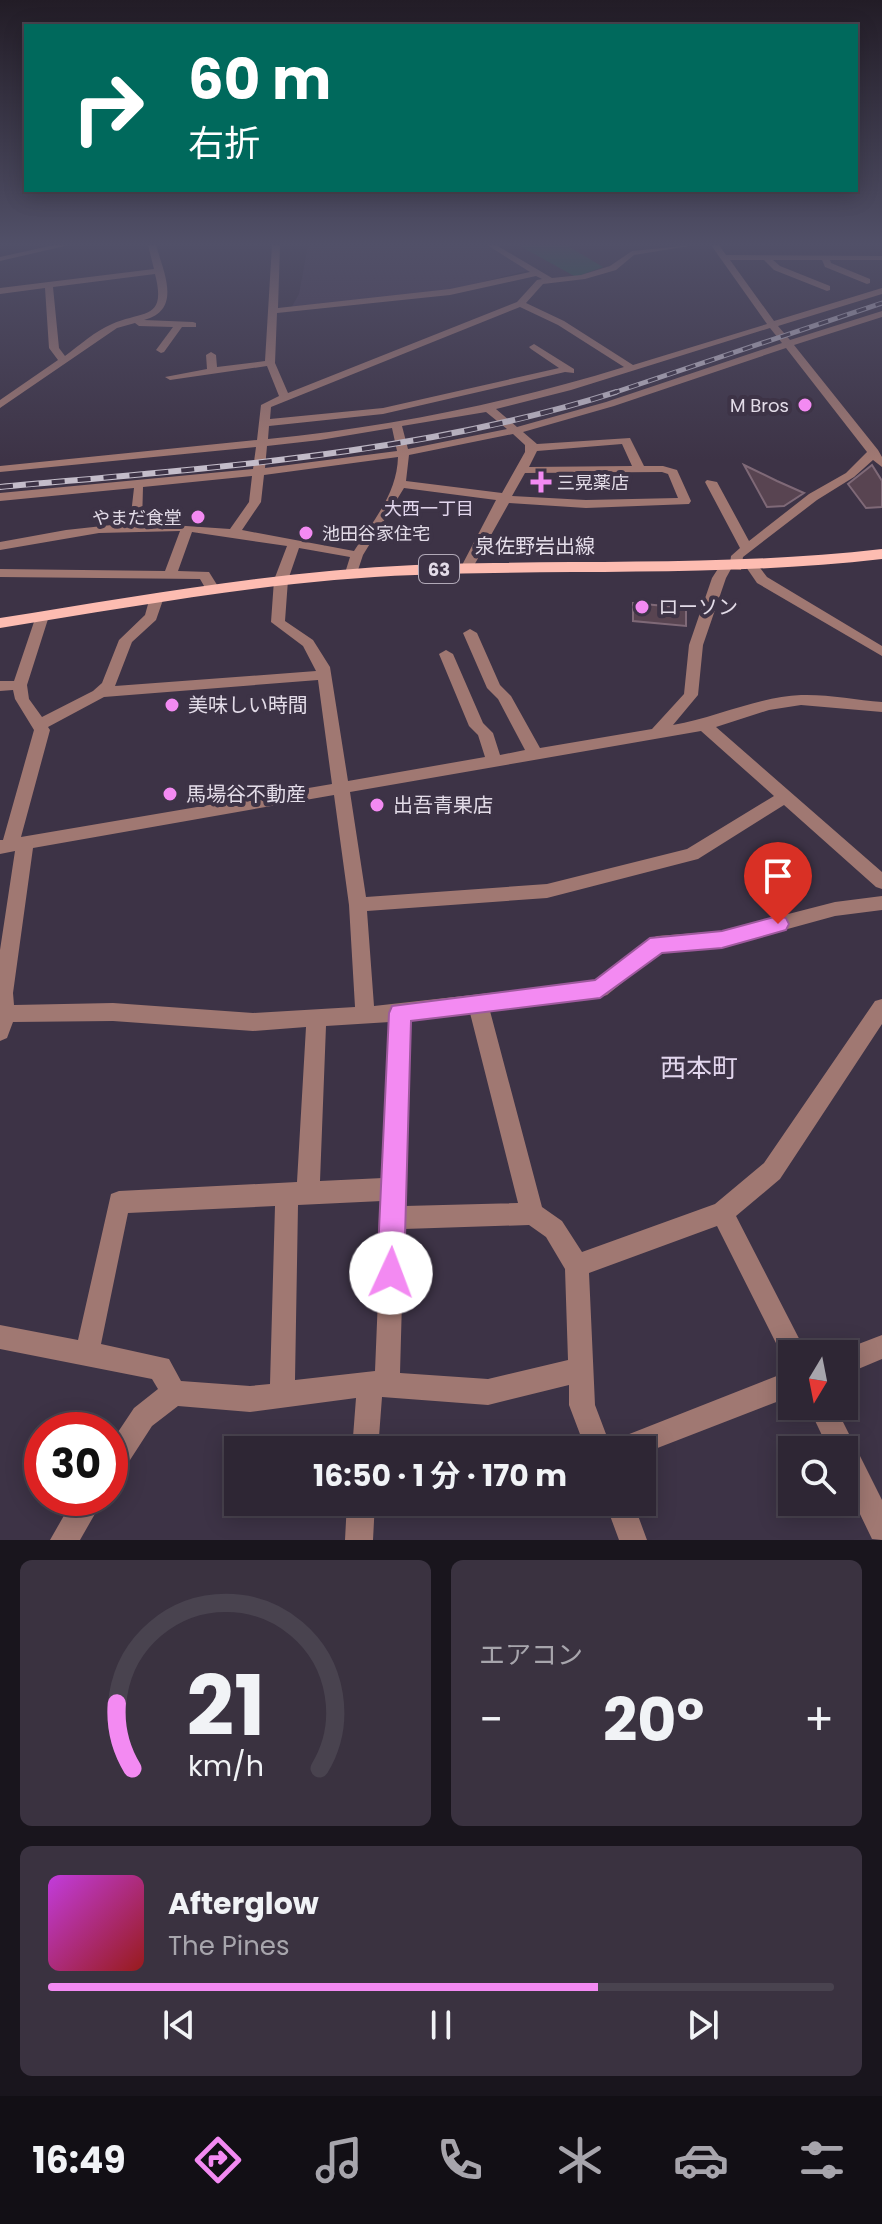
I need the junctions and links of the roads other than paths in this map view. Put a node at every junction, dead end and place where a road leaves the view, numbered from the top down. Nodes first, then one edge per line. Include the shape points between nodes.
1 (51, 317) edge
2 (147, 317) edge
3 (273, 317) edge
4 (487, 317) edge
5 (548, 317) edge
6 (766, 317) edge
7 (792, 317) edge
8 (873, 317) edge
9 (127, 323) junction
10 (771, 323) junction
11 (179, 325) junction
12 (193, 325) dead end
13 (789, 344) junction
14 (534, 347) dead end
15 (161, 350) dead end
16 (211, 355) dead end
17 (647, 356) dead end
18 (64, 361) junction
19 (270, 363) junction
20 (628, 365) junction
21 (566, 369) junction
22 (212, 371) junction
23 (170, 377) dead end
24 (285, 397) junction
25 (0, 405) edge
26 (488, 408) junction
27 (264, 423) junction
28 (397, 426) junction
29 (515, 431) junction
30 (882, 438) edge
31 (261, 443) junction
32 (531, 448) junction
33 (872, 450) junction
34 (403, 451) junction
35 (882, 464) edge
36 (0, 469) edge
37 (521, 470) junction
38 (640, 470) junction
39 (259, 473) junction
40 (711, 482) dead end
41 (399, 484) junction
42 (139, 489) dead end
43 (0, 497) edge
44 (503, 498) junction
45 (136, 527) junction
46 (187, 529) junction
47 (233, 534) junction
48 (294, 544) junction
49 (0, 546) edge
50 (747, 549) junction
51 (882, 554) edge
52 (357, 555) junction
53 (738, 567) junction
54 (466, 569) junction
55 (0, 573) edge
56 (171, 573) junction
57 (351, 573) junction
58 (281, 580) junction
59 (212, 588) junction
60 (157, 597) junction
61 (42, 616) junction
62 (0, 623) edge
63 (470, 633) dead end
64 (882, 652) edge
65 (446, 654) dead end
66 (324, 675) junction
67 (20, 685) junction
68 (0, 686) edge
69 (100, 692) junction
70 (882, 707) edge
71 (41, 724) junction
72 (704, 725) junction
73 (657, 733) junction
74 (535, 754) junction
75 (494, 761) junction
76 (339, 790) junction
77 (785, 797) junction
78 (12, 845) edge
79 (882, 882) edge
80 (882, 903) edge
81 (358, 905) junction
82 (2, 994) edge
83 (478, 1004) junction
84 (882, 1007) edge
85 (400, 1013) junction
86 (365, 1015) junction
87 (316, 1018) junction
88 (2, 1023) edge
89 (394, 1189) junction
90 (297, 1194) junction
91 (722, 1213) junction
92 (532, 1214) junction
93 (393, 1218) junction
94 (577, 1266) junction
95 (0, 1337) edge
96 (788, 1340) edge
97 (882, 1347) edge
98 (87, 1354) junction
99 (858, 1356) edge
100 (579, 1370) junction
101 (378, 1383) junction
102 (778, 1388) edge
103 (174, 1393) junction
104 (282, 1394) junction
105 (368, 1436) edge
106 (594, 1436) edge
107 (655, 1436) edge
108 (128, 1440) edge
109 (858, 1480) edge
110 (79, 1516) edge
111 (360, 1516) edge
112 (624, 1516) edge
113 (882, 1529) edge
114 (64, 1540) edge
115 (359, 1540) edge
116 (633, 1540) edge

1 - 18 street via 54,348
2 - 9 street
3 - 19 street
4 - 24 street
5 - 20 street
6 - 10 street
7 - 10 street
8 - 13 street
9 - 11 street
9 - 18 street via 114,326
10 - 13 street
10 - 20 street
11 - 12 street
11 - 15 street
13 - 29 street via 662,389
13 - 33 street
14 - 21 street
16 - 22 street
17 - 20 street
18 - 25 street
19 - 22 street
19 - 24 street
20 - 21 street via 579,377
20 - 26 street
21 - 27 street via 383,411
22 - 23 street
24 - 27 street via 266,405
26 - 28 street
26 - 29 street
27 - 31 street
28 - 31 street
28 - 34 street
29 - 32 street
29 - 34 street
30 - 33 street
31 - 36 street
31 - 39 street
32 - 37 street
32 - 38 street via 626,440
33 - 35 street
33 - 50 street via 850,475
34 - 39 street
34 - 41 street
37 - 38 street
37 - 44 street
38 - 44 street via 673,472 685,501 586,504
39 - 43 street
39 - 47 street via 255,502
40 - 50 street
41 - 44 street
41 - 52 street
42 - 45 street
44 - 54 street
45 - 46 street
45 - 49 street
46 - 47 street
46 - 56 street
47 - 48 street
48 - 52 street
48 - 58 street
50 - 53 street via 737,556
51 - 53 main road, 泉佐野岩出線 / 63
52 - 57 street
53 - 54 main road, 泉佐野岩出線 / 63
53 - 64 street
53 - 73 street via 719,578 696,645 691,695
54 - 57 main road, 泉佐野岩出線 / 63
55 - 56 street
56 - 59 street via 204,575
57 - 58 main road, 泉佐野岩出線 / 63
58 - 59 main road, 泉佐野岩出線 / 63
58 - 66 street via 278,622 308,643
59 - 60 main road, 泉佐野岩出線 / 63
60 - 61 main road, 泉佐野岩出線 / 63
60 - 69 street via 151,617 126,640 114,675
61 - 62 main road, 泉佐野岩出線 / 63
61 - 67 street
63 - 74 street via 494,688 504,696
65 - 75 street
66 - 69 street
66 - 76 street
67 - 68 street
67 - 71 street via 22,699
69 - 71 street
70 - 72 street via 801,700
71 - 78 street
72 - 73 street
72 - 77 street
73 - 74 street
74 - 75 street
75 - 76 street
76 - 78 street
76 - 81 street
77 - 79 street
77 - 81 street via 692,854 547,891
78 - 82 street
80 - 83 street via 835,909 722,939 657,944 600,989
81 - 86 street
82 - 88 street
83 - 85 street
83 - 92 street
84 - 91 street via 772,1171
85 - 86 street
85 - 89 street
86 - 87 street
87 - 88 street via 253,1022 113,1012
87 - 90 street
89 - 90 street
89 - 93 street
90 - 98 street via 119,1202
90 - 104 street
91 - 94 street
91 - 96 street
92 - 93 street
92 - 94 street via 554,1229
93 - 101 street
94 - 100 street
95 - 98 street
97 - 99 street
98 - 103 street via 160,1368
100 - 101 street via 488,1392
100 - 106 street via 582,1405
101 - 104 street
101 - 105 street
102 - 107 street
103 - 104 street via 250,1399
103 - 108 street via 143,1417
109 - 113 street
110 - 114 street
111 - 115 street
112 - 116 street

